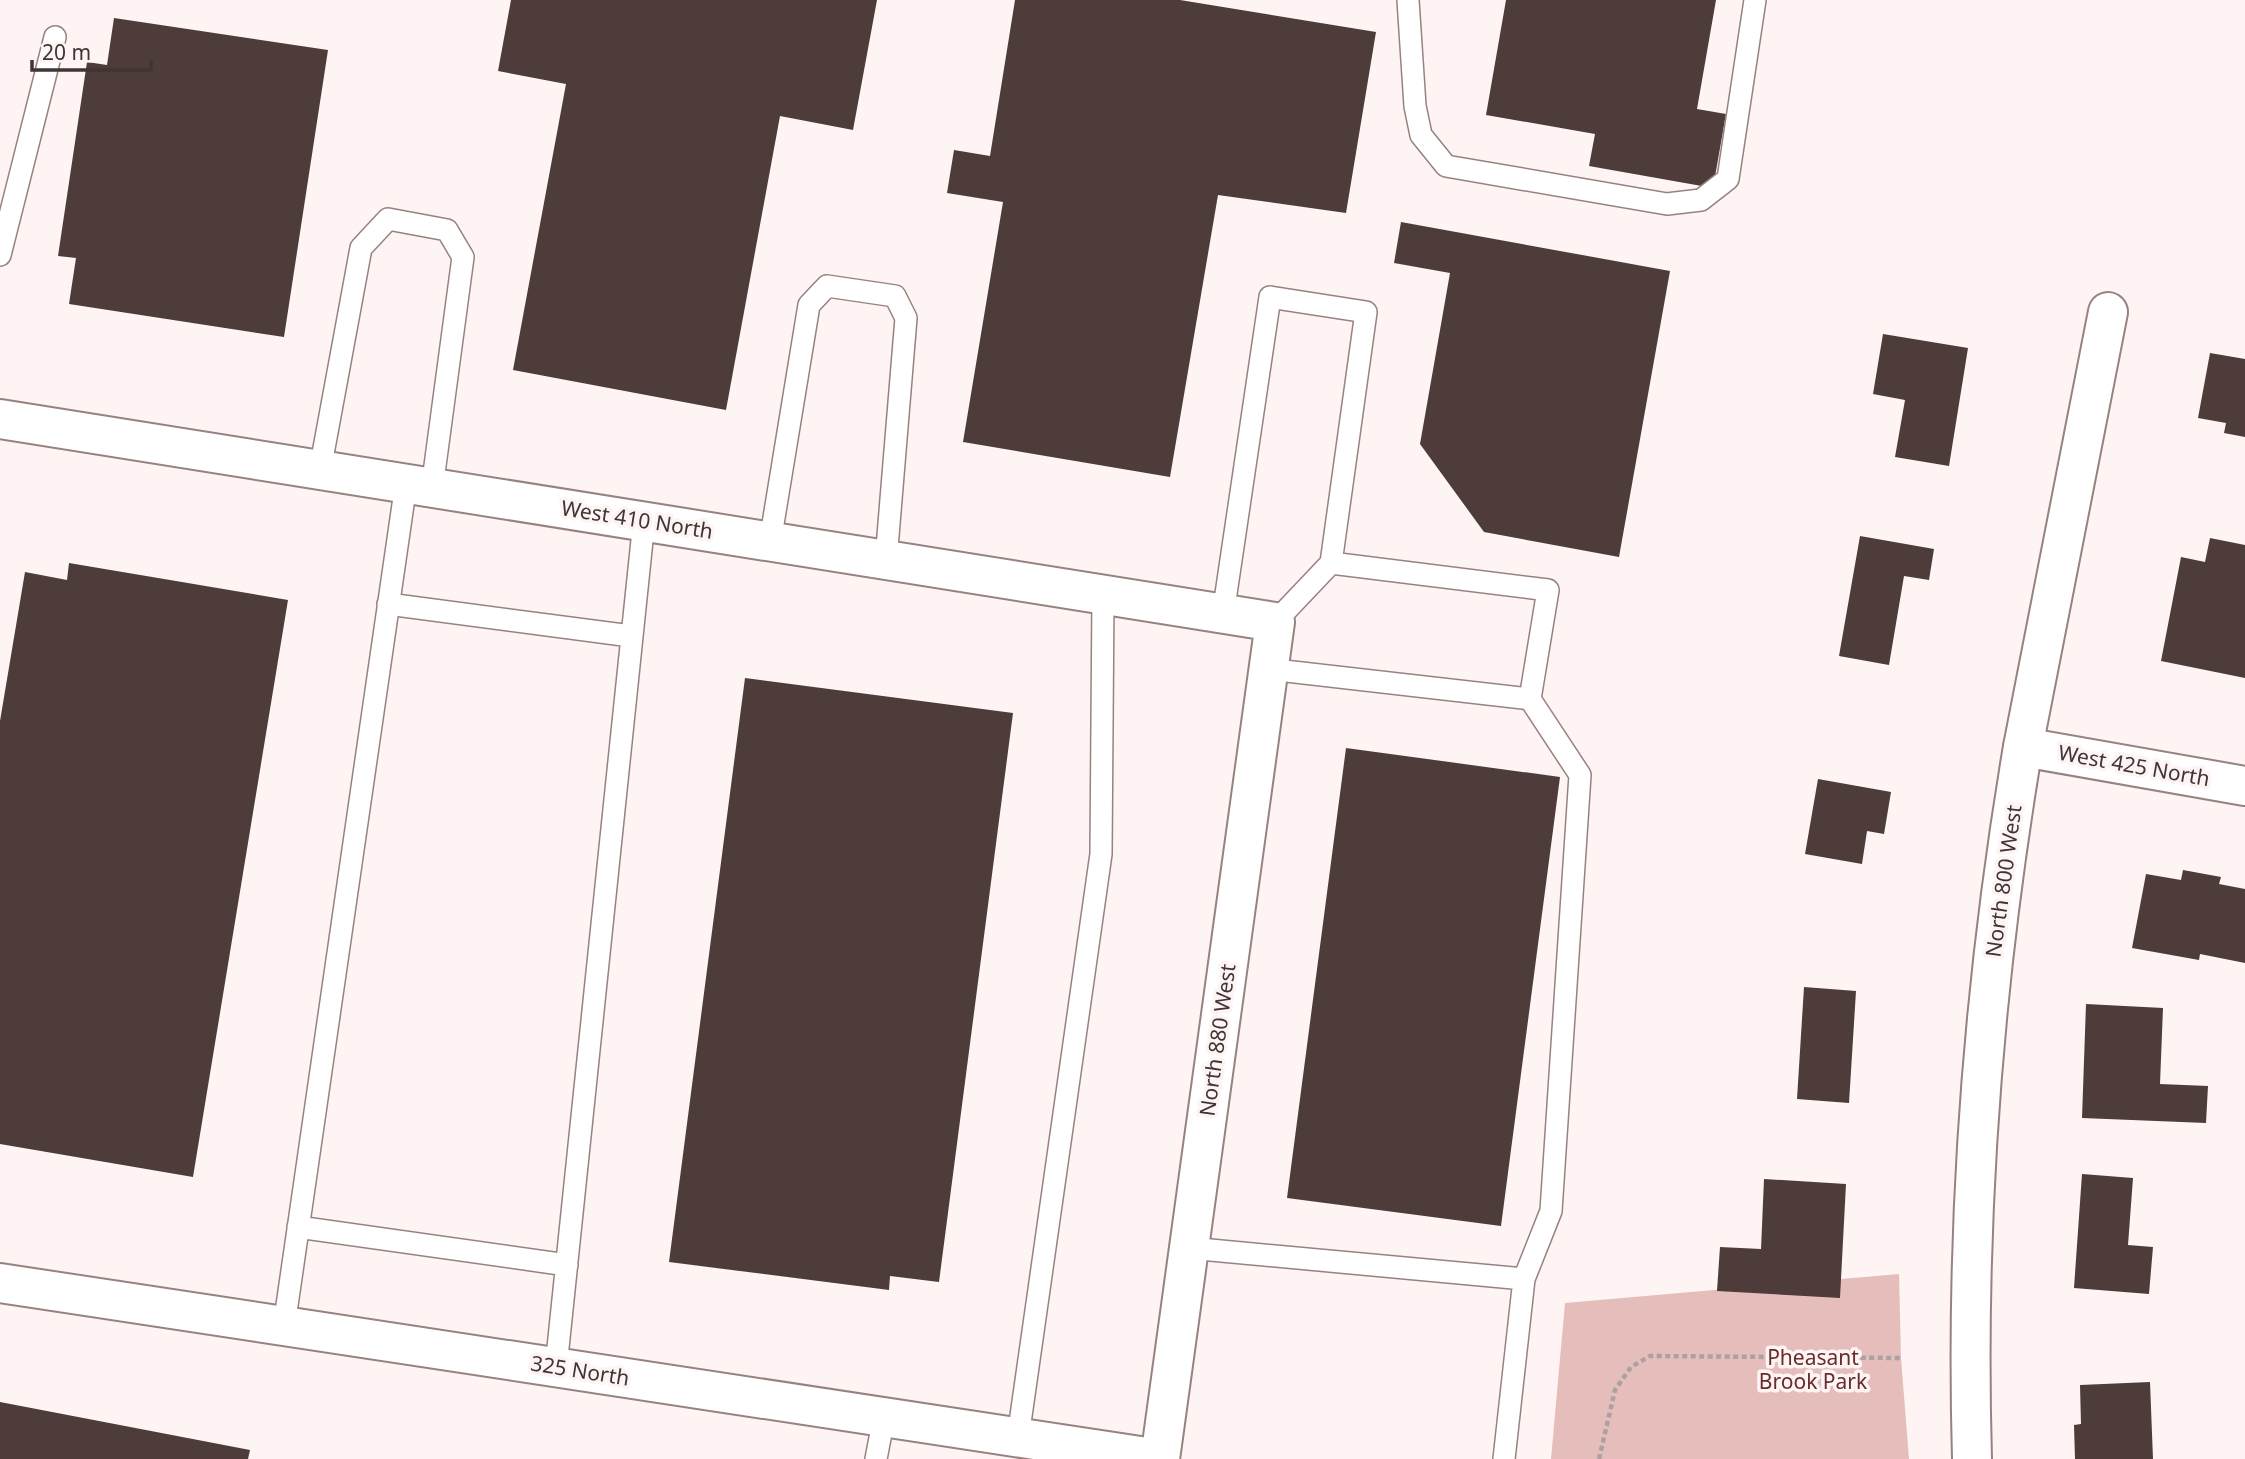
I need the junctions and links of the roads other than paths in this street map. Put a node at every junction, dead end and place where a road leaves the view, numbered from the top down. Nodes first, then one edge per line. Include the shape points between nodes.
1 (1408, 0) edge
2 (1755, 0) edge
3 (55, 37) dead end
4 (0, 255) edge
5 (2108, 312) dead end
6 (0, 419) edge
7 (320, 470) junction
8 (419, 486) junction
9 (644, 521) junction
10 (770, 542) junction
11 (886, 560) junction
12 (1331, 563) junction
13 (1103, 595) junction
14 (388, 604) junction
15 (1223, 614) junction
16 (1275, 622) junction
17 (631, 636) junction
18 (1268, 669) junction
19 (1530, 699) junction
20 (2023, 747) junction
21 (2245, 786) edge
22 (298, 1227) junction
23 (1189, 1248) junction
24 (567, 1265) junction
25 (1524, 1279) junction
26 (0, 1283) edge
27 (284, 1326) junction
28 (556, 1367) junction
29 (884, 1417) junction
30 (1031, 1446) edge
31 (877, 1459) edge
32 (1160, 1459) edge
33 (1504, 1459) edge
34 (1972, 1459) edge

1 - 2 lane via 1421,135 1446,166 1667,204 1701,200 1728,179
3 - 4 lane
5 - 20 street, North 800 West
6 - 7 street, West 410 North
7 - 8 street, West 410 North
7 - 8 lane via 361,248 388,219 447,230 463,257
8 - 9 street, West 410 North
8 - 14 lane
9 - 10 street, West 410 North
9 - 17 lane
10 - 11 street, West 410 North
10 - 11 lane via 809,305 827,286 895,296 906,318
11 - 13 street, West 410 North
12 - 15 lane via 1366,312 1270,297
12 - 16 lane
12 - 19 lane via 1548,590
13 - 15 street, West 410 North
13 - 30 lane via 1101,854
14 - 17 lane
14 - 22 lane
15 - 16 street, West 410 North
16 - 18 street, North 880 West
17 - 24 lane
18 - 19 lane
18 - 23 street, North 880 West
19 - 25 lane via 1580,775 1551,1211
20 - 21 street, West 425 North
20 - 34 street, North 800 West via 1984,1033 1974,1182
22 - 24 lane
22 - 27 lane
23 - 25 lane
23 - 32 street, North 880 West
24 - 28 lane
25 - 33 lane
26 - 27 street, 325 North
27 - 28 street, 325 North
28 - 29 street, 325 North
29 - 30 street, 325 North
29 - 31 lane
30 - 32 street, 325 North

